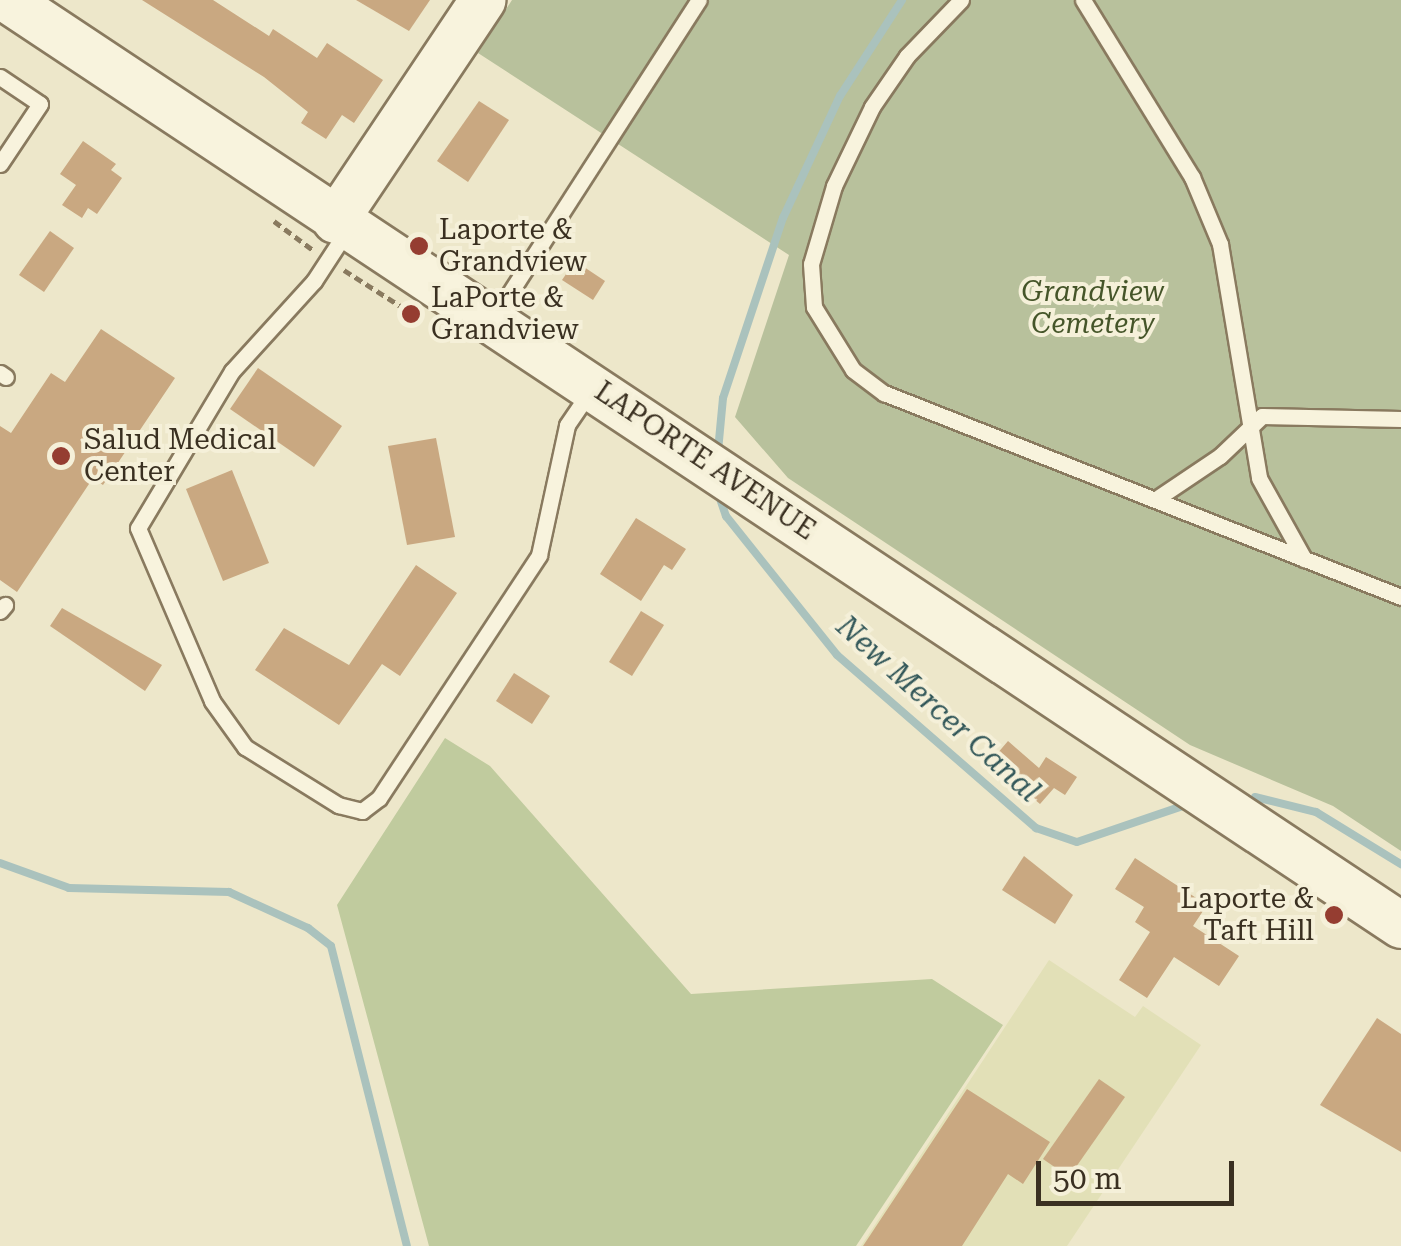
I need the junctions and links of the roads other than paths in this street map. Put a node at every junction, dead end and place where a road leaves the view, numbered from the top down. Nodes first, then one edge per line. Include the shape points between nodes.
1 (482, 0) edge
2 (699, 0) edge
3 (961, 0) edge
4 (1083, 0) edge
5 (11, 8) edge
6 (0, 77) edge
7 (0, 164) edge
8 (342, 224) junction
9 (492, 320) junction
10 (593, 386) junction
11 (1401, 418) edge
12 (1248, 428) junction
13 (1159, 498) junction
14 (1304, 559) junction
15 (1401, 597) edge
16 (1401, 925) edge

1 - 8 street
2 - 9 lane
3 - 13 lane via 880,94 834,186 811,264 814,307 852,370 884,394
4 - 12 lane via 1192,178 1220,244
5 - 8 street, LAPORTE AVENUE
6 - 7 lane via 40,104
8 - 9 street, LAPORTE AVENUE
8 - 10 lane via 314,281 232,371 138,528 212,701 245,748 338,805 362,811 379,798 538,555 567,426
9 - 10 street, LAPORTE AVENUE
10 - 16 street, LAPORTE AVENUE
11 - 12 lane via 1275,412
12 - 13 lane
12 - 14 lane via 1259,478
13 - 14 lane
14 - 15 lane

